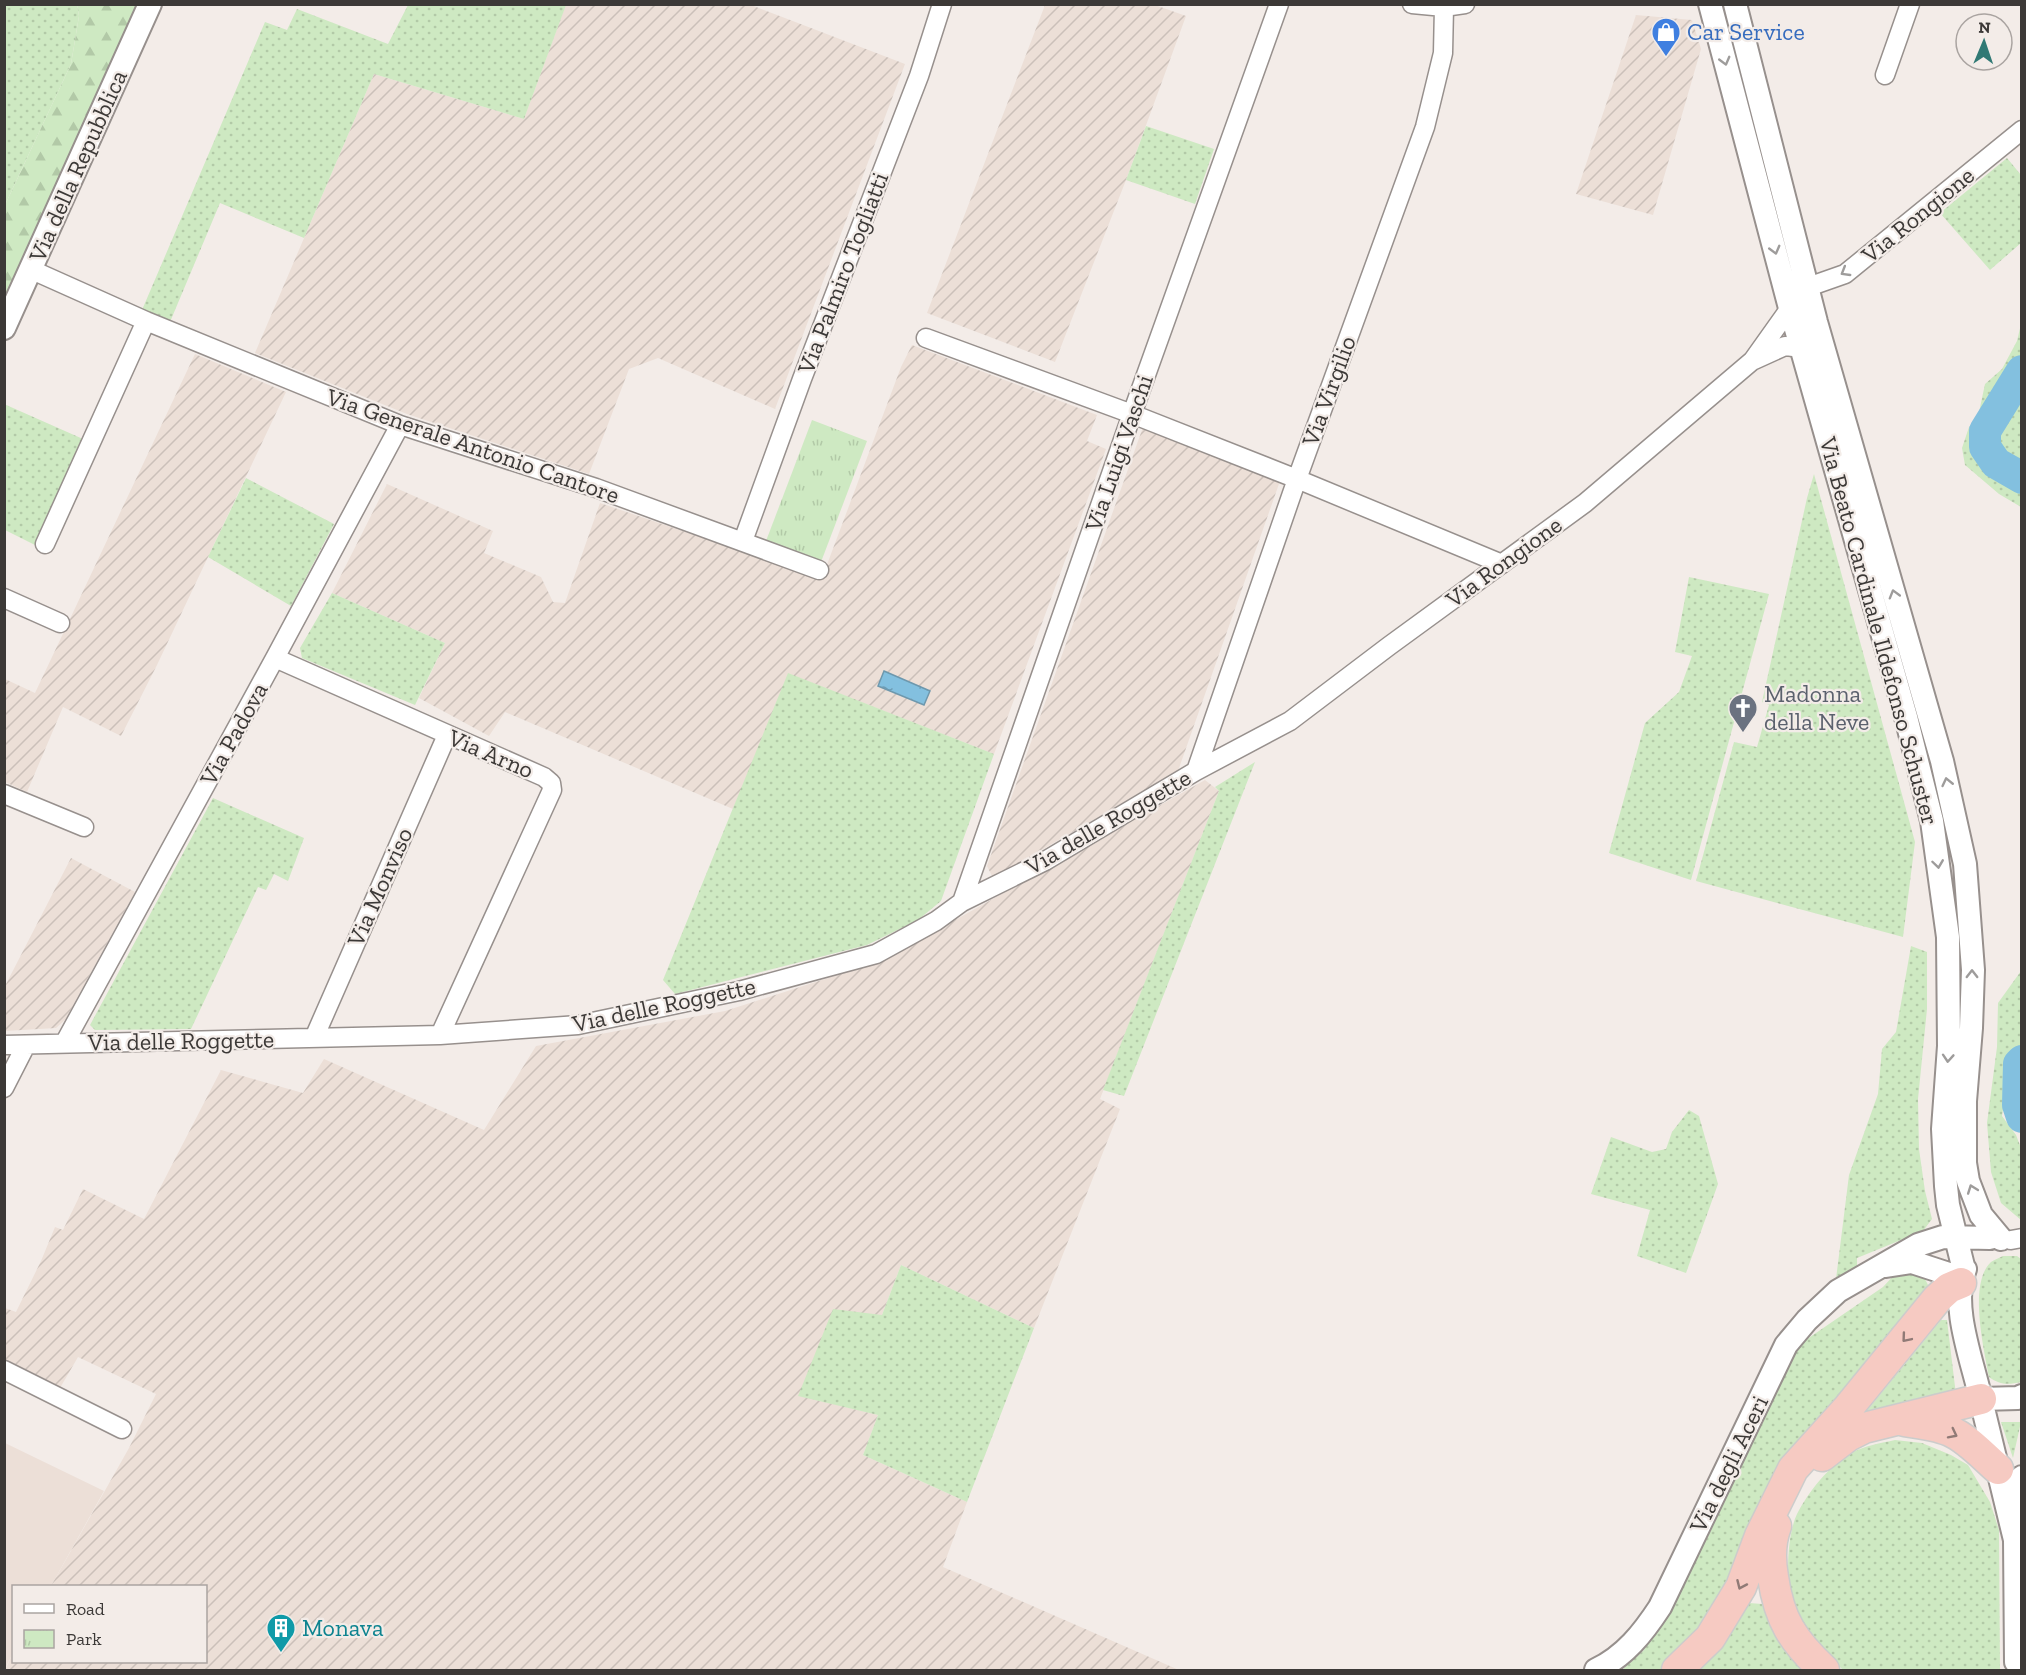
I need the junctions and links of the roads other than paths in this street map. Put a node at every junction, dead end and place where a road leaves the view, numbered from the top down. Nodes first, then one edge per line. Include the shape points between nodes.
1 (150, 4) edge
2 (942, 4) edge
3 (1279, 4) edge
4 (1412, 4) edge
5 (1465, 4) edge
6 (1710, 4) edge
7 (1735, 4) edge
8 (1910, 4) edge
9 (1444, 7) junction
10 (1885, 75) dead end
11 (2022, 130) edge
12 (32, 270) junction
13 (1808, 287) junction
14 (1790, 308) junction
15 (146, 321) junction
16 (4, 328) edge
17 (926, 338) dead end
18 (1802, 348) junction
19 (1752, 361) junction
20 (1132, 414) junction
21 (400, 425) junction
22 (1297, 479) junction
23 (743, 541) junction
24 (45, 543) dead end
25 (1502, 564) junction
26 (819, 570) dead end
27 (4, 598) edge
28 (60, 623) dead end
29 (275, 658) junction
30 (447, 735) junction
31 (1244, 746) joint
32 (1196, 771) junction
33 (4, 794) edge
34 (84, 827) dead end
35 (962, 902) junction
36 (440, 1035) junction
37 (314, 1038) junction
38 (65, 1042) junction
39 (4, 1045) edge
40 (26, 1045) junction
41 (4, 1088) edge
42 (1948, 1205) junction
43 (1956, 1238) junction
44 (2009, 1240) edge
45 (1918, 1245) junction
46 (1876, 1268) junction
47 (1956, 1282) junction
48 (4, 1370) edge
49 (2022, 1396) edge
50 (1981, 1399) junction
51 (1898, 1420) junction
52 (123, 1430) dead end
53 (2010, 1473) edge
54 (2016, 1662) dead end
55 (1596, 1671) edge
56 (1677, 1671) edge
57 (1824, 1671) edge

1 - 12 street, Via della Repubblica
2 - 23 street, Via Palmiro Togliatti via 920,75
3 - 20 street, Via Luigi Vaschi
4 - 9 street
5 - 9 street
6 -> 14 street, Via Beato Cardinale Ildefonso Schuster
7 - 13 street, Via Beato Cardinale Ildefonso Schuster
8 - 10 street
9 - 22 street, Via Virgilio via 1443,53 1425,127
11 -> 13 street, Via Rongione via 1845,274
12 - 15 street, Via Generale Antonio Cantore
12 - 16 street, Via della Repubblica
44 -> 13 street, Via Beato Cardinale Ildefonso Schuster via 1981,1215 1965,1163 1973,970 1965,864 1942,761
14 - 18 street, Via Beato Cardinale Ildefonso Schuster
14 - 19 street, Via Rongione
15 - 21 street, Via Generale Antonio Cantore
15 - 24 street
17 - 20 street
18 - 19 street, Via Rongione via 1785,346
18 -> 42 street, Via Beato Cardinale Ildefonso Schuster via 1932,821 1948,937 1949,1046 1943,1129
19 - 25 street, Via Rongione via 1585,503
20 - 22 street
20 - 35 street, Via Luigi Vaschi
21 - 23 street, Via Generale Antonio Cantore via 596,488
21 - 29 street, Via Padova
22 - 25 street
22 - 32 street, Via Virgilio
23 - 26 street, Via Generale Antonio Cantore
25 - 31 street, Via Rongione via 1290,721
27 - 28 street
29 - 30 street, Via Arno
29 - 38 street, Via Padova
30 - 36 street, Via Arno via 544,777 552,786
30 - 37 street, Via Monviso
31 - 32 street, Via delle Roggette
32 - 35 street, Via delle Roggette via 1045,861
33 - 34 street
35 - 36 street, Via delle Roggette via 876,954 802,975 578,1025
36 - 37 street, Via delle Roggette
37 - 38 street, Via delle Roggette
38 - 40 street, Via delle Roggette
39 - 40 street, Via delle Roggette
40 - 41 street
42 - 43 street, Via Beato Cardinale Ildefonso Schuster
42 - 45 street via 1942,1227
43 - 44 street
43 - 45 street via 1942,1237
43 - 47 street, Via Beato Cardinale Ildefonso Schuster
44 - 47 street via 1973,1250
45 - 46 street, Via degli Aceri
46 - 47 street via 1912,1263 1934,1269 1936,1276
46 - 55 street, Via degli Aceri via 1839,1291 1786,1345 1660,1607 1626,1650
47 - 50 street
47 -> 56 highway via 1792,1469 1741,1587 1710,1638
48 - 52 street
49 - 50 street
50 - 51 highway
50 - 53 street
51 -> 53 highway via 1950,1431
51 - 57 highway via 1848,1436 1808,1469 1774,1529 1770,1558 1780,1613 1790,1632
53 - 54 street

